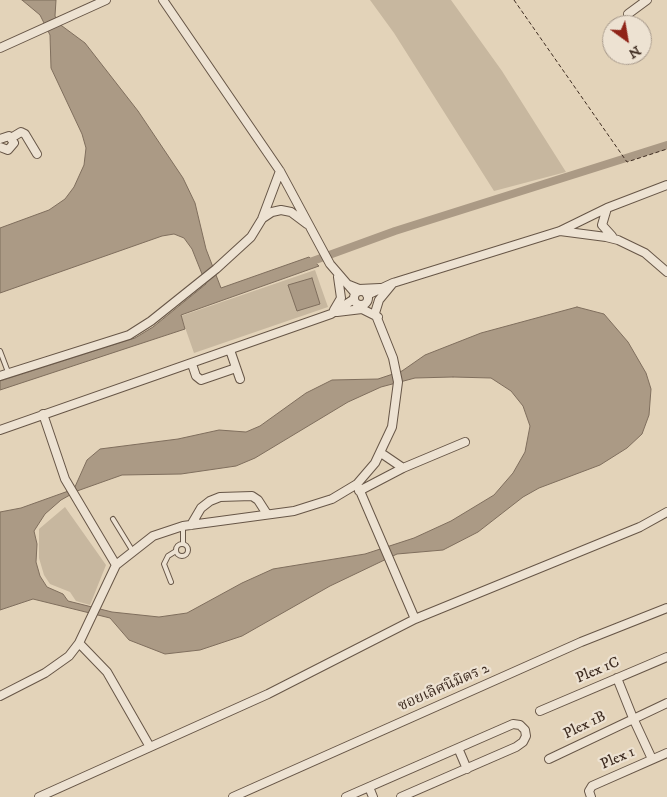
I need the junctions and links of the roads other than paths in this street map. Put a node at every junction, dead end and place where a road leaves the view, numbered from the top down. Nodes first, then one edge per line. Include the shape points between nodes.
1 (106, 0) edge
2 (163, 0) edge
3 (647, 0) edge
4 (628, 14) dead end
5 (0, 48) edge
6 (1, 136) edge
7 (11, 138) junction
8 (0, 147) edge
9 (37, 154) dead end
10 (280, 171) junction
11 (667, 185) edge
12 (607, 208) junction
13 (262, 219) junction
14 (309, 226) junction
15 (560, 231) junction
16 (618, 240) junction
17 (667, 272) edge
18 (340, 278) junction
19 (393, 283) junction
20 (384, 287) junction
21 (354, 296) junction
22 (367, 298) junction
23 (332, 313) junction
24 (376, 315) junction
25 (230, 350) junction
26 (0, 351) edge
27 (192, 364) junction
28 (236, 368) junction
29 (9, 373) junction
30 (0, 376) edge
31 (240, 379) dead end
32 (42, 414) junction
33 (0, 430) edge
34 (465, 442) dead end
35 (381, 453) junction
36 (403, 468) junction
37 (358, 488) junction
38 (667, 512) edge
39 (266, 514) junction
40 (112, 519) dead end
41 (187, 525) junction
42 (183, 544) junction
43 (132, 550) junction
44 (176, 551) junction
45 (116, 565) junction
46 (171, 582) dead end
47 (667, 608) edge
48 (415, 619) junction
49 (79, 643) junction
50 (667, 657) edge
51 (617, 678) junction
52 (0, 696) edge
53 (667, 703) edge
54 (540, 711) dead end
55 (632, 718) junction
56 (150, 747) junction
57 (458, 748) junction
58 (667, 753) edge
59 (549, 759) dead end
60 (652, 759) junction
61 (467, 769) junction
62 (368, 787) junction
63 (39, 797) edge
64 (233, 797) edge
65 (346, 797) edge
66 (373, 797) edge
67 (401, 797) edge
68 (592, 797) edge

1 - 5 street
2 - 10 street
3 - 4 street
6 - 7 street
7 - 8 street via 14,143 11,149 5,151
7 - 9 street via 21,132 25,134
10 - 13 street
10 - 14 street
11 - 12 street
12 - 15 street
12 - 16 street via 602,225
13 - 14 street via 281,210 291,212
13 - 29 street via 251,237 216,269 129,335
14 - 18 street
15 - 16 street
15 - 19 street
16 - 17 street via 645,253
18 - 20 street via 355,288
18 - 21 street
18 - 23 street via 341,298
19 - 20 street
19 - 24 street via 379,300
20 - 22 street
21 - 22 street via 358,304
21 - 23 street
22 - 24 street
23 - 24 street via 362,309
23 - 25 street
24 - 35 street via 393,358 398,386 392,427
25 - 27 street
25 - 28 street
26 - 29 lane
27 - 28 street via 201,380
27 - 32 street
28 - 31 street
29 - 30 street
32 - 33 street
32 - 45 street via 74,498
34 - 36 street
35 - 36 street
35 - 37 street
36 - 37 street
37 - 39 street via 294,511
37 - 48 street
38 - 48 street via 640,527
39 - 41 street
39 - 41 street via 252,496 220,497 201,508
40 - 43 lane
41 - 42 lane
41 - 43 street via 153,536
42 - 44 lane via 178,545
42 - 44 lane via 188,548 187,554 181,556
43 - 45 street
44 - 46 lane via 164,564
45 - 49 street
47 - 64 street, ซอยเลิศนิมิตร 2 via 581,642
48 - 56 street via 268,694
49 - 52 street via 57,666
49 - 56 street via 107,672
50 - 51 street, Plex 1C
51 - 54 street, Plex 1C
51 - 55 street
53 - 55 street, Plex 1B
55 - 59 street, Plex 1B
55 - 60 street
56 - 63 street
57 - 61 street
57 - 61 street via 513,724 525,730 523,742
57 - 62 street
58 - 60 street, Plex 1
60 - 68 street, Plex 1 via 592,786 589,791
61 - 67 street
62 - 65 street
62 - 66 street

